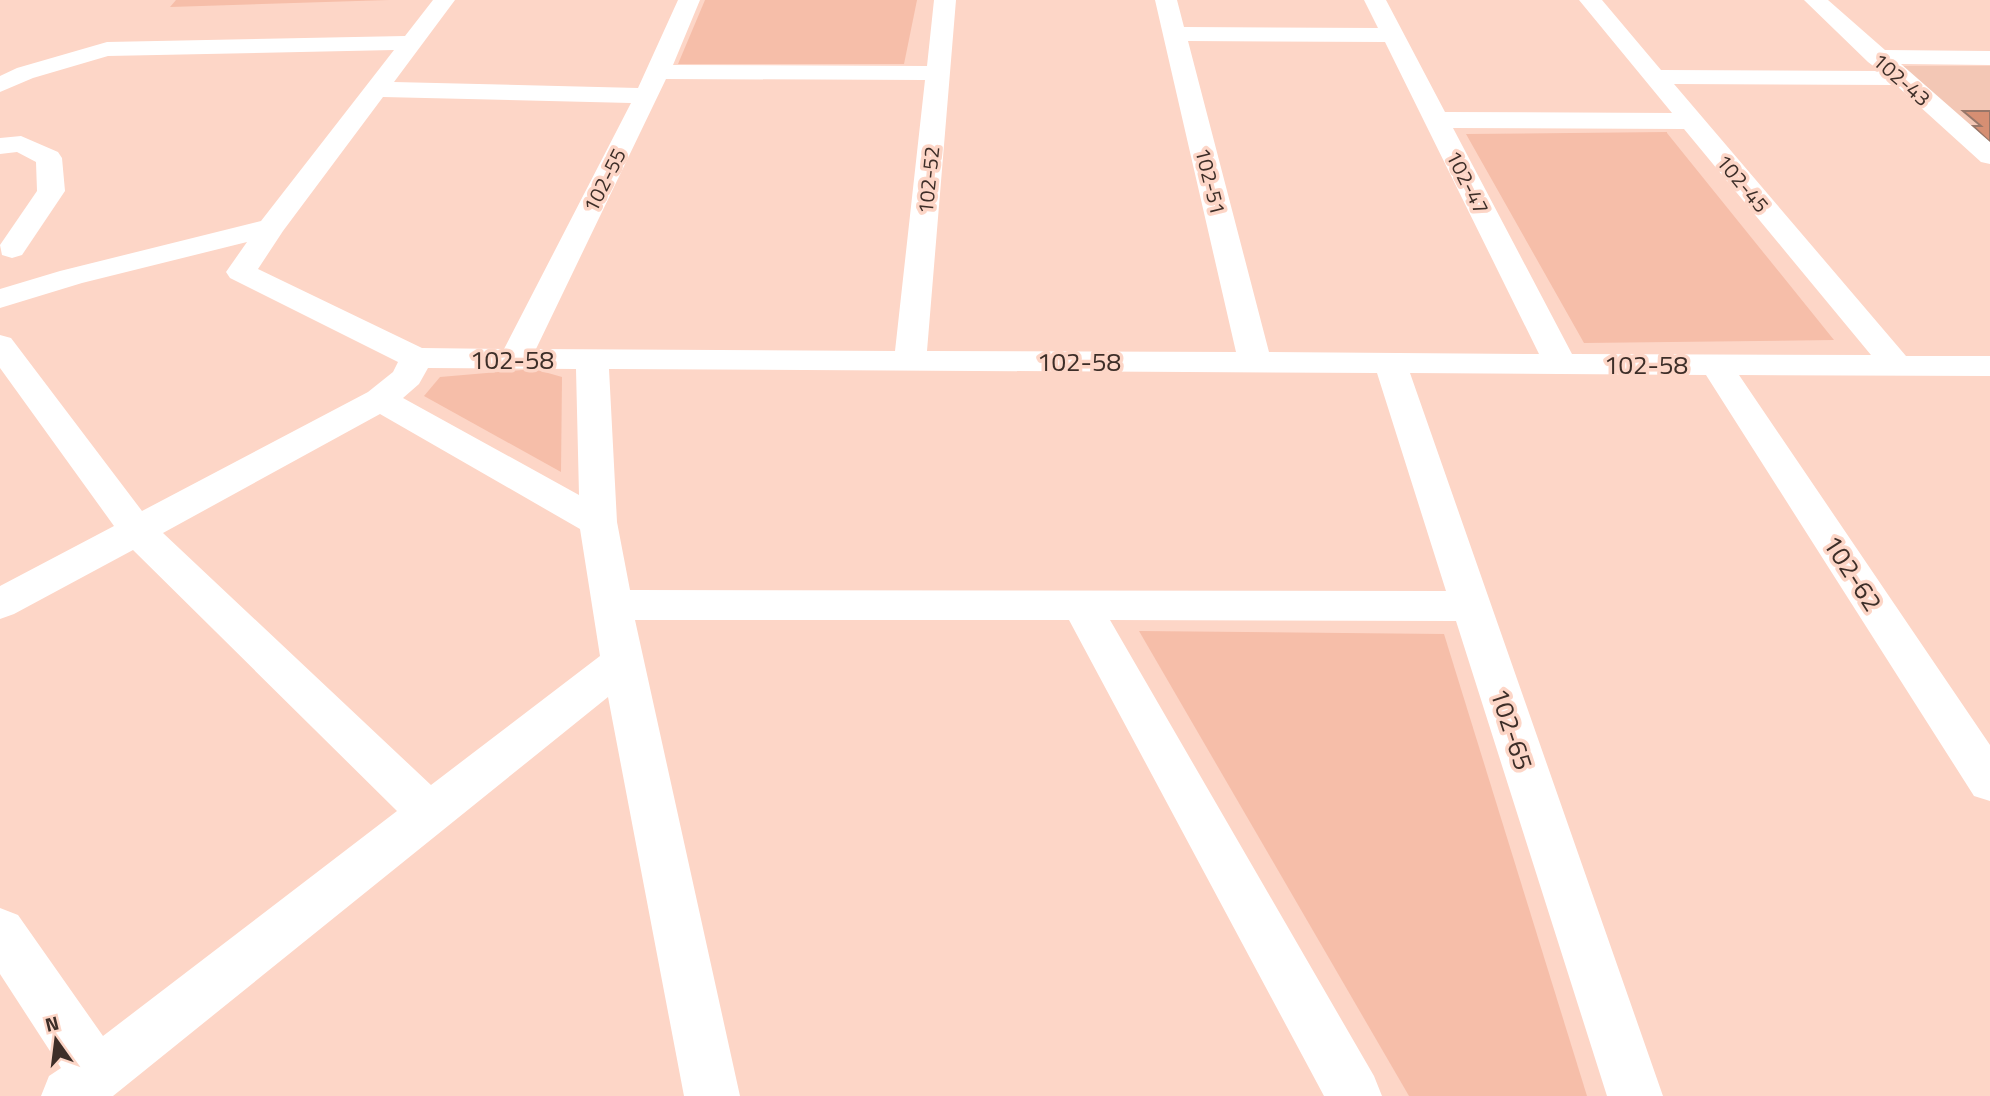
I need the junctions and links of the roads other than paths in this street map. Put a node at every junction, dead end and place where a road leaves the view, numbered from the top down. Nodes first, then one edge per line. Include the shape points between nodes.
1 (444, 0) edge
2 (689, 0) edge
3 (945, 0) edge
4 (1166, 0) edge
5 (1376, 0) edge
6 (1590, 0) edge
7 (1815, 0) edge
8 (1175, 34) junction
9 (1393, 35) junction
10 (410, 43) junction
11 (1876, 57) junction
12 (1990, 58) edge
13 (938, 72) junction
14 (1655, 77) junction
15 (1901, 78) junction
16 (652, 84) junction
17 (0, 85) edge
18 (376, 89) junction
19 (1437, 120) junction
20 (1692, 121) junction
21 (0, 146) edge
22 (1990, 156) edge
23 (271, 227) junction
24 (6, 246) edge
25 (71, 277) junction
26 (0, 299) edge
27 (0, 345) edge
28 (416, 358) junction
29 (515, 358) junction
30 (592, 359) junction
31 (910, 360) junction
32 (1255, 362) junction
33 (1390, 363) junction
34 (1561, 363) junction
35 (1716, 365) junction
36 (1896, 365) junction
37 (1990, 366) edge
38 (380, 400) junction
39 (598, 522) junction
40 (137, 531) junction
41 (0, 604) edge
42 (1080, 604) junction
43 (612, 605) junction
44 (1471, 606) junction
45 (622, 662) junction
46 (1990, 782) edge
47 (430, 813) junction
48 (0, 931) edge
49 (83, 1085) edge
50 (712, 1096) edge
51 (1354, 1096) edge
52 (1635, 1096) edge

1 - 10 street
2 - 16 street, 102-55
3 - 13 street, 102-52
4 - 8 street, 102-51
5 - 9 street, 102-47
6 - 14 street, 102-45
7 - 11 street, 102-43
8 - 9 street
8 - 32 street, 102-51
9 - 19 street, 102-47
10 - 17 street via 107,49 24,73
10 - 18 street
11 - 12 street
11 - 15 street, 102-43
13 - 16 street
13 - 31 street, 102-52
14 - 15 street
14 - 20 street, 102-45
15 - 22 street, 102-43
16 - 18 street
16 - 29 street, 102-55
18 - 23 street
19 - 20 street
19 - 34 street, 102-47
20 - 36 street, 102-45
21 - 24 street via 21,144 49,158 51,191
23 - 25 street
23 - 28 street, 102-58 via 241,272
24 - 25 street
25 - 26 street
27 - 40 street
28 - 29 street, 102-58
28 - 38 street via 407,377
29 - 30 street, 102-58
30 - 31 street, 102-58
30 - 39 street
31 - 32 street, 102-58
32 - 33 street, 102-58
33 - 34 street, 102-58
33 - 44 street, 102-65
34 - 35 street, 102-58
35 - 36 street, 102-58
35 - 46 street, 102-62
36 - 37 street, 102-58
38 - 39 street
38 - 40 street
39 - 43 street
40 - 41 street
40 - 47 street
42 - 43 street
42 - 44 street
42 - 51 street
43 - 45 street
44 - 52 street, 102-65
45 - 47 street
45 - 50 street
47 - 49 street
48 - 49 street

